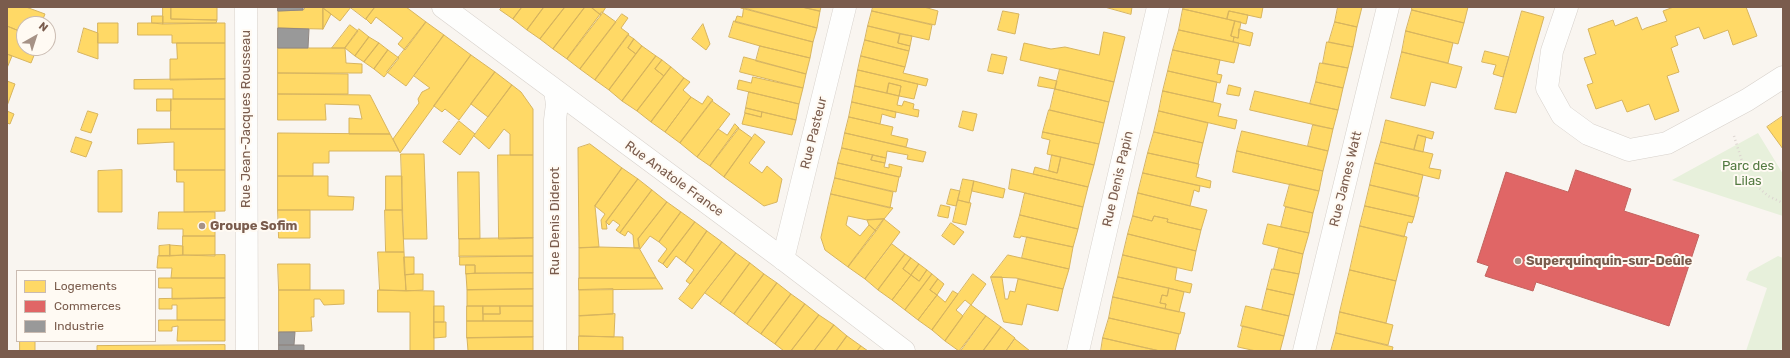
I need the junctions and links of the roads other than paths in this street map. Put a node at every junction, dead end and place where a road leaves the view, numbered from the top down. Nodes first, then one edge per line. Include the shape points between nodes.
1 (246, 7) edge
2 (443, 7) edge
3 (845, 7) edge
4 (1158, 7) edge
5 (1388, 7) edge
6 (1567, 7) edge
7 (1783, 77) edge
8 (555, 91) junction
9 (783, 259) junction
10 (247, 351) edge
11 (555, 351) edge
12 (904, 351) edge
13 (1078, 351) edge
14 (1304, 351) edge

1 - 10 street, Rue Jean-Jacques Rousseau
2 - 8 street, Rue Anatole France
3 - 9 street, Rue Pasteur
4 - 13 street, Rue Denis Papin
5 - 14 street, Rue James Watt
6 - 7 street via 1552,51 1547,88 1562,115 1588,134 1629,150 1666,143 1729,110
8 - 9 street, Rue Anatole France
8 - 11 street, Rue Denis Diderot
9 - 12 street, Rue Anatole France

